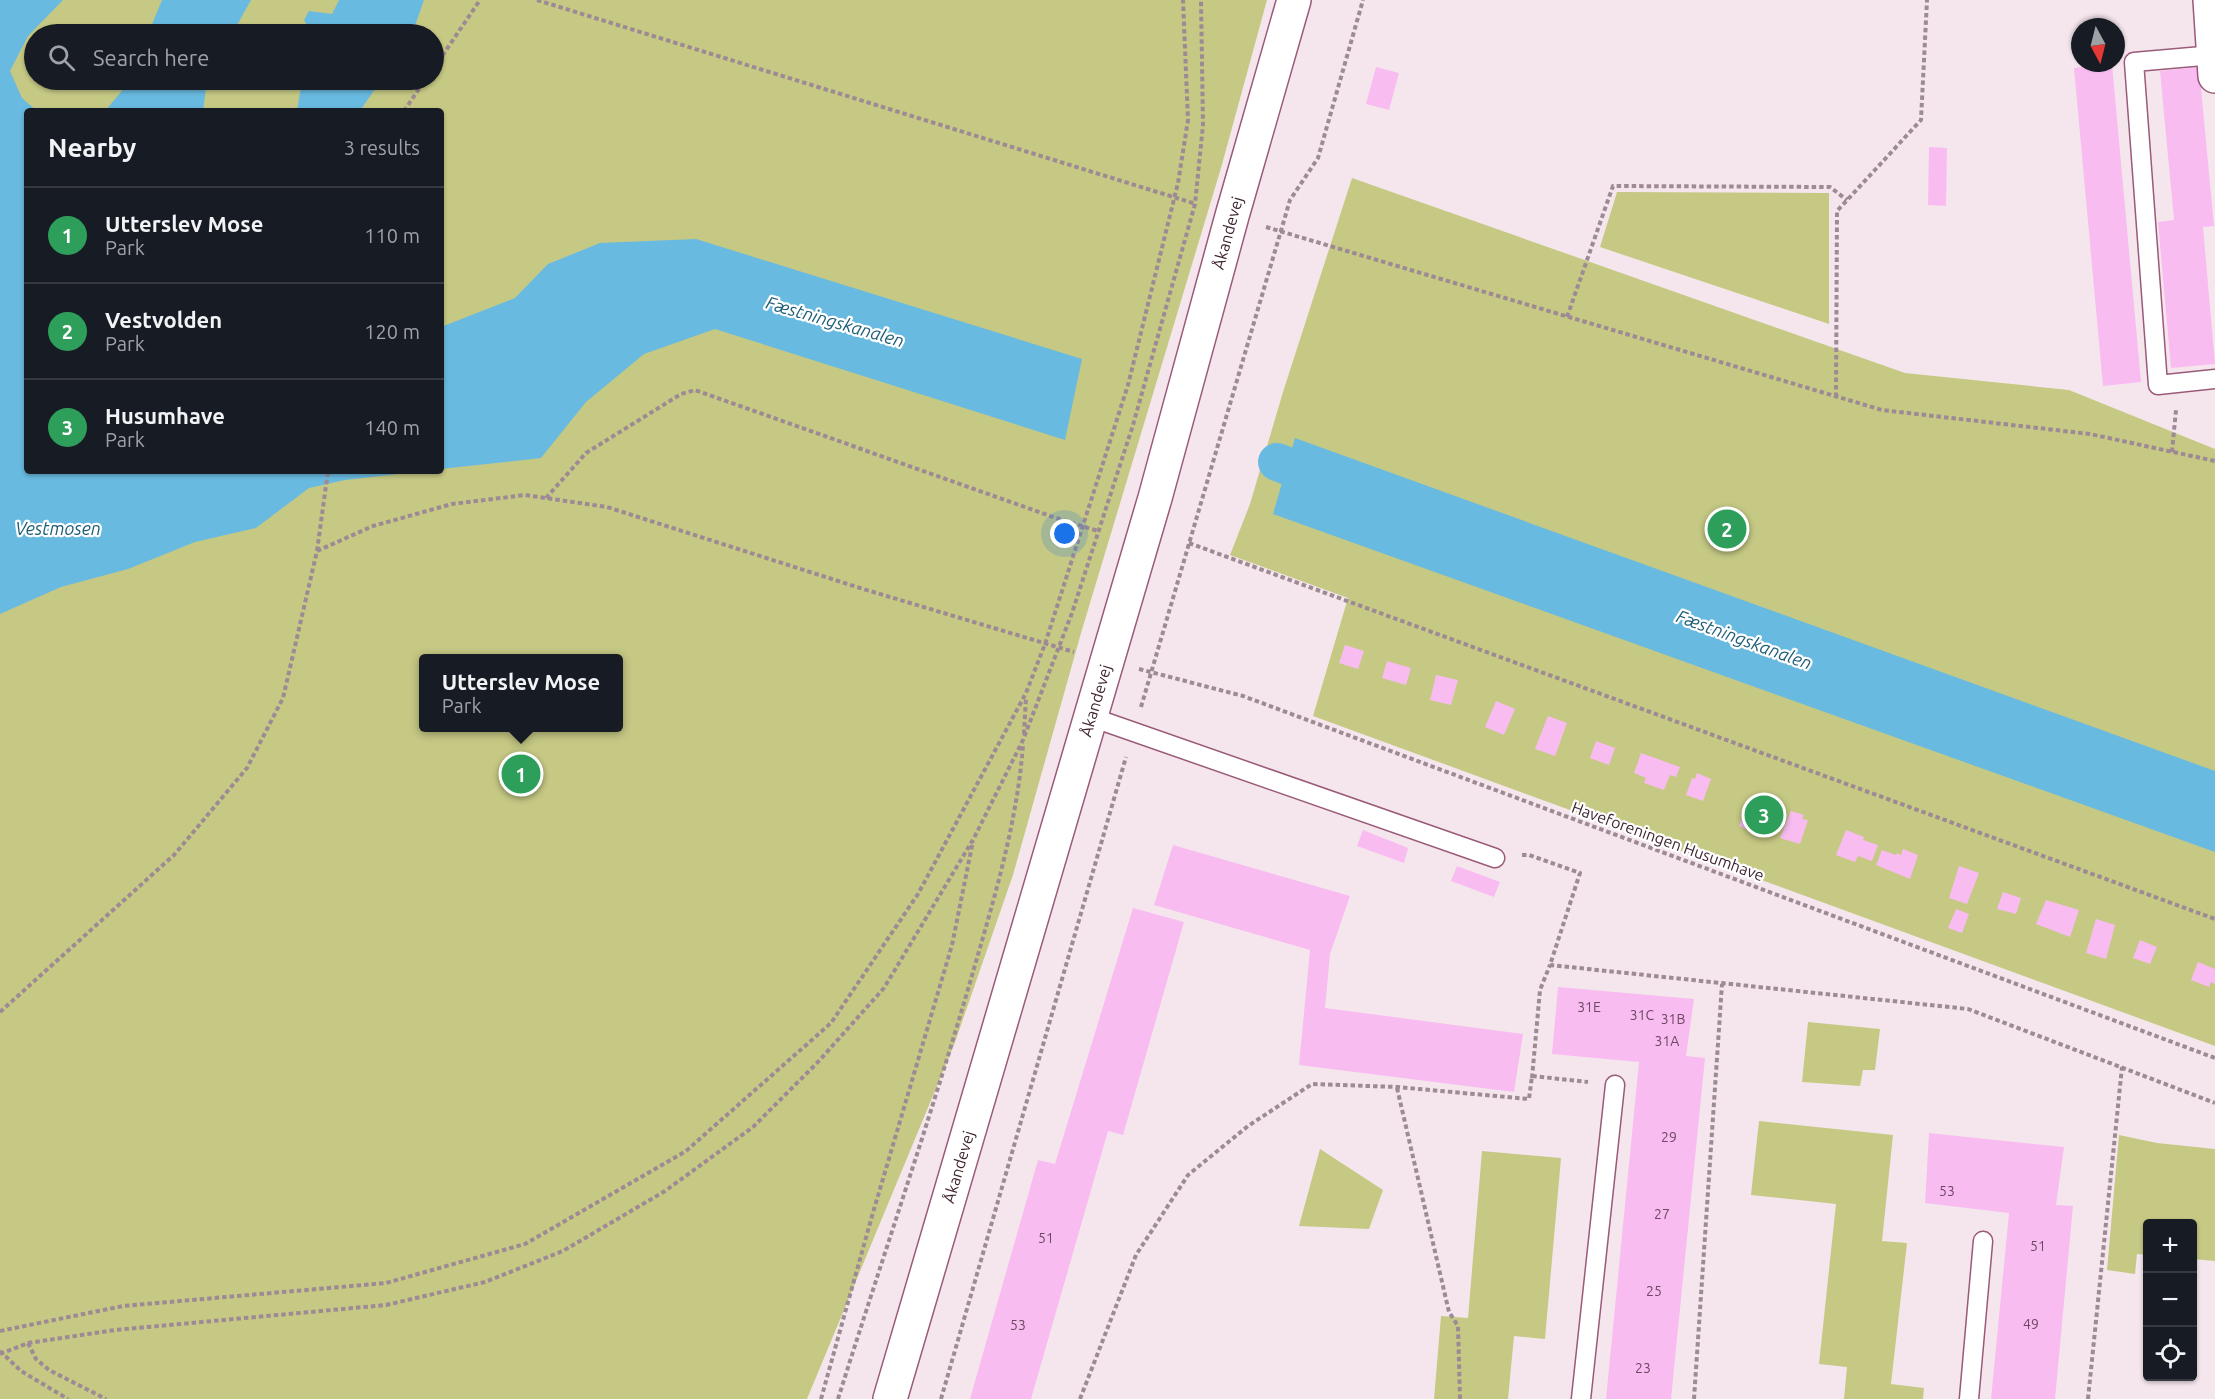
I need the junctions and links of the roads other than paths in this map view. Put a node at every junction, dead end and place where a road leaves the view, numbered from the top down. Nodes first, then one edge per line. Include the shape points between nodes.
1 (1294, 0) edge
2 (2210, 0) edge
3 (2214, 66) edge
4 (2215, 379) edge
5 (1091, 717) junction
6 (1495, 858) road end
7 (1615, 1085) road end
8 (1983, 1241) dead end
9 (890, 1399) edge
10 (1581, 1399) edge
11 (1969, 1399) edge

1 - 5 street, Åkandevej
2 - 3 street
3 - 4 lane via 2134,62 2158,385
5 - 6 lane
5 - 9 street, Åkandevej
7 - 10 lane
8 - 11 lane

